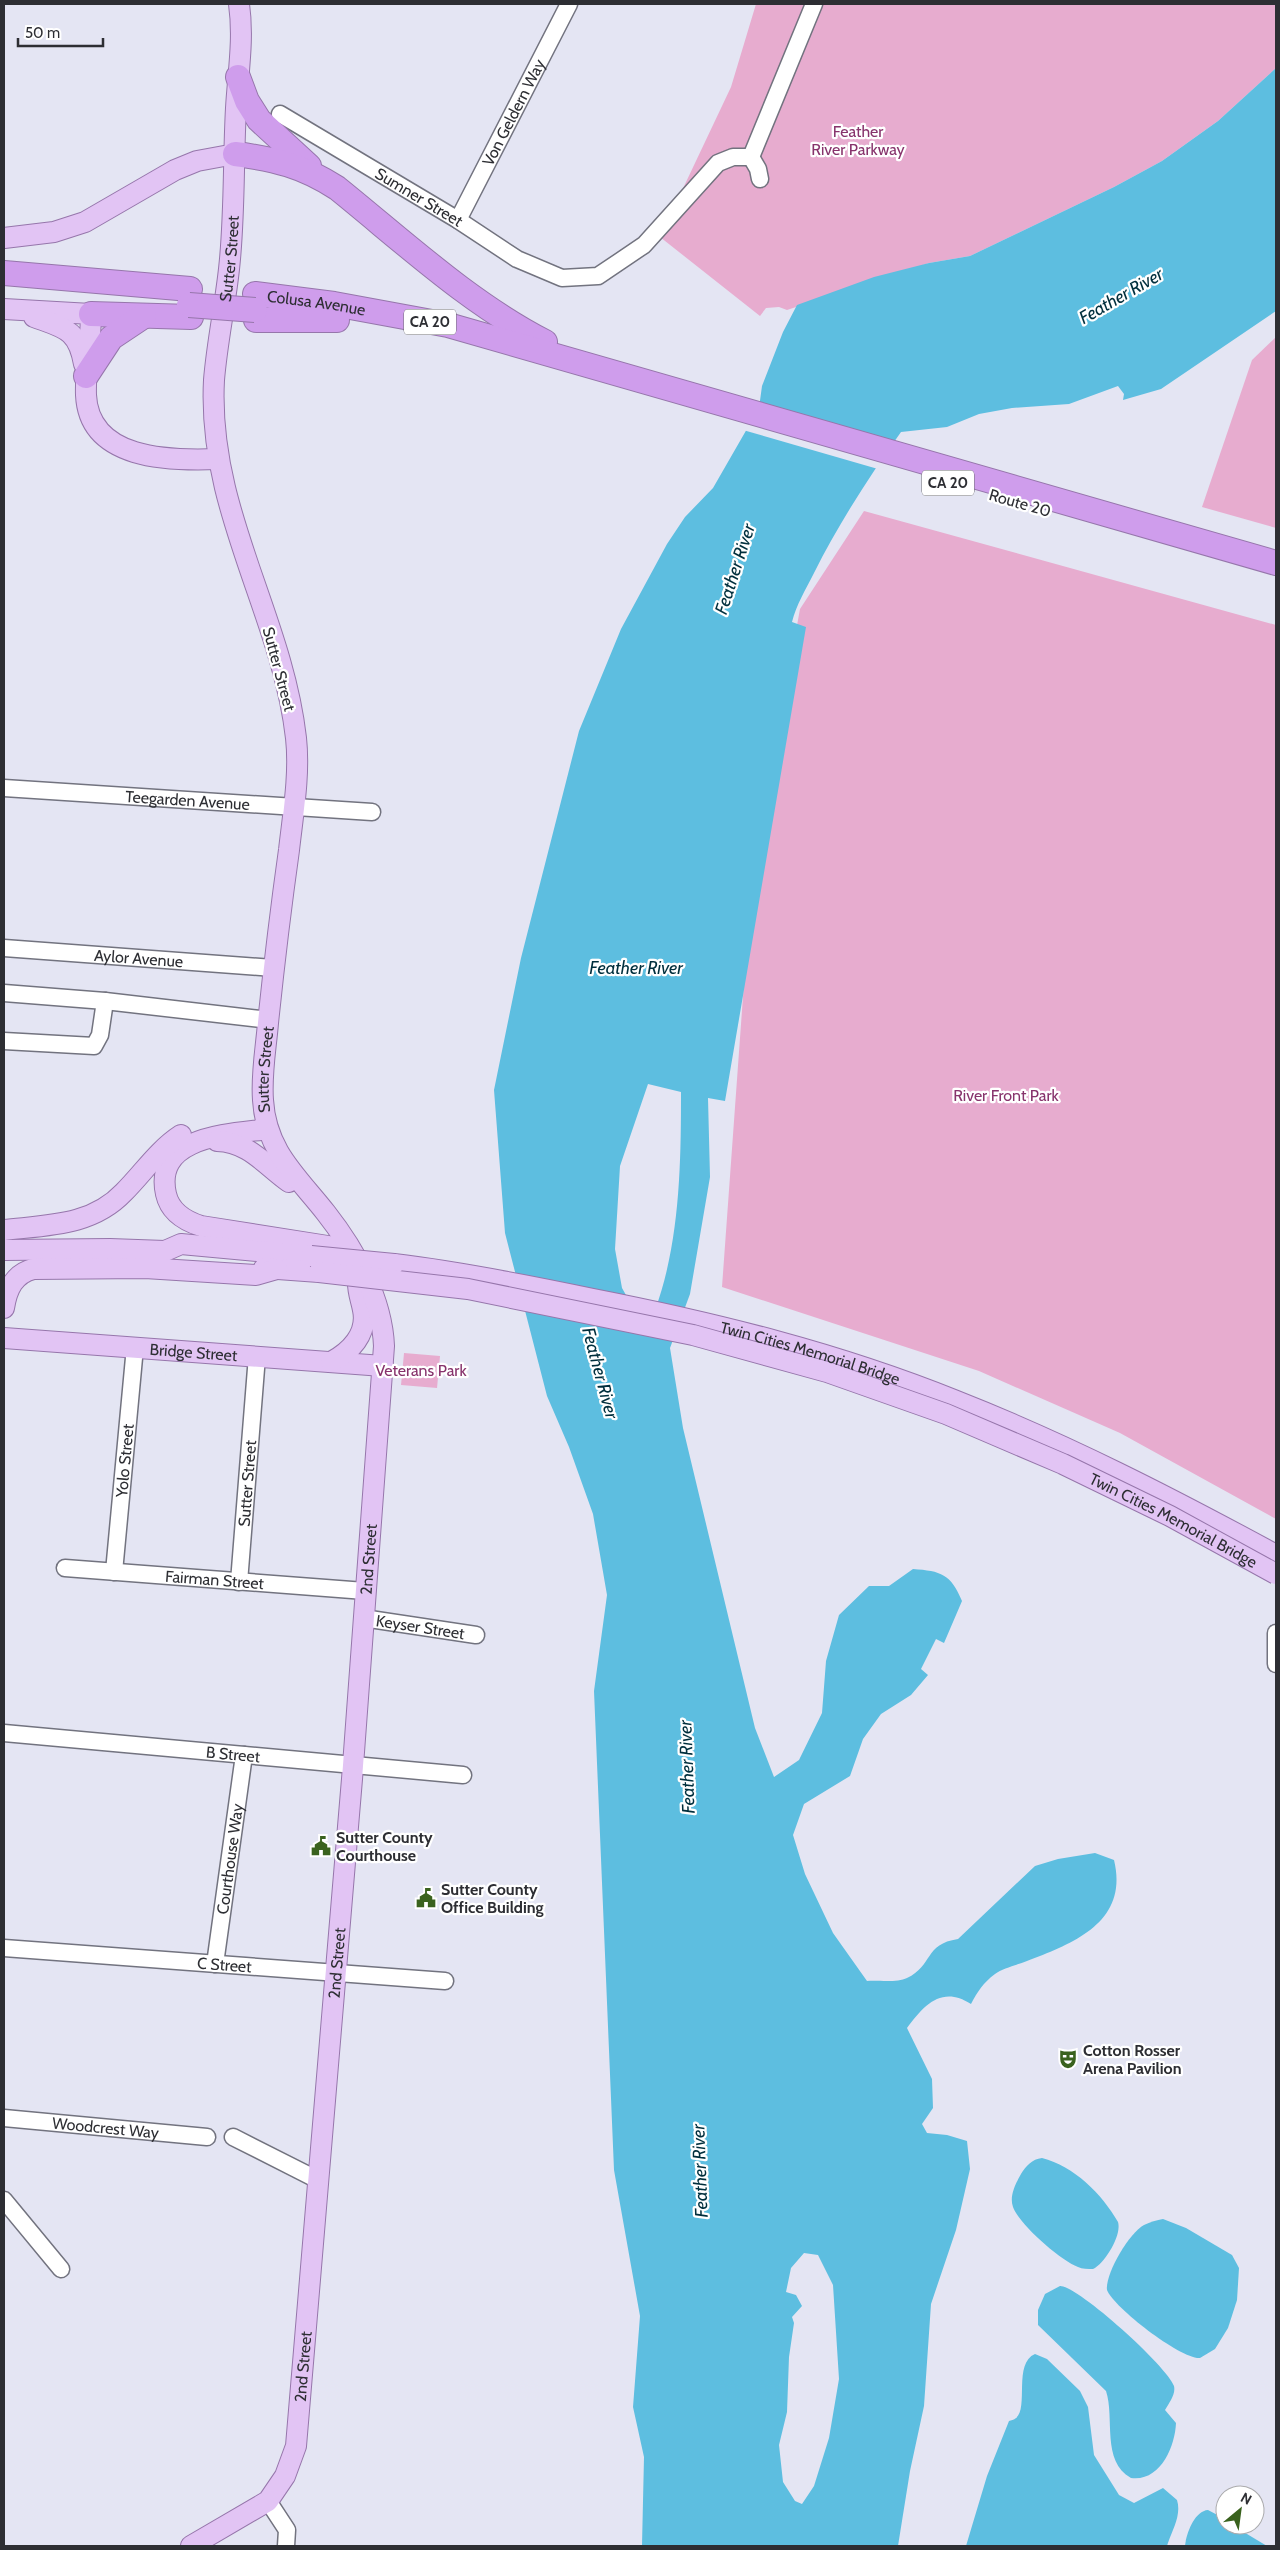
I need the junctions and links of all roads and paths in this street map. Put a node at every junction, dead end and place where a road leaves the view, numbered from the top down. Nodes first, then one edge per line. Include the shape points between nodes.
1 (239, 4) edge
2 (814, 4) edge
3 (566, 5) edge
4 (238, 77) junction
5 (280, 114) dead end
6 (235, 154) junction
7 (751, 157) junction
8 (319, 176) junction
9 (760, 179) dead end
10 (458, 220) junction
11 (4, 238) edge
12 (4, 273) edge
13 (7, 302) edge
14 (190, 304) junction
15 (256, 308) junction
16 (91, 314) junction
17 (145, 316) junction
18 (601, 368) junction
19 (86, 376) junction
20 (621, 382) junction
21 (218, 459) junction
22 (1276, 562) edge
23 (1276, 577) edge
24 (4, 788) edge
25 (294, 807) junction
26 (372, 812) dead end
27 (4, 948) edge
28 (273, 968) junction
29 (4, 993) edge
30 (105, 1001) junction
31 (269, 1020) junction
32 (4, 1041) edge
33 (267, 1123) junction
34 (208, 1139) junction
35 (312, 1197) junction
36 (4, 1230) edge
37 (4, 1250) edge
38 (165, 1251) junction
39 (311, 1256) junction
40 (358, 1264) junction
41 (277, 1269) junction
42 (4, 1308) edge
43 (4, 1338) edge
44 (135, 1347) junction
45 (257, 1356) junction
46 (331, 1362) junction
47 (383, 1366) junction
48 (1276, 1555) edge
49 (65, 1568) dead end
50 (114, 1572) junction
51 (1276, 1574) edge
52 (239, 1582) junction
53 (365, 1591) junction
54 (363, 1618) junction
55 (1276, 1633) edge
56 (476, 1635) dead end
57 (1276, 1664) edge
58 (4, 1733) edge
59 (244, 1755) junction
60 (353, 1765) junction
61 (463, 1775) dead end
62 (4, 1948) edge
63 (215, 1964) junction
64 (336, 1972) junction
65 (445, 1981) dead end
66 (4, 2118) edge
67 (207, 2137) dead end
68 (233, 2137) dead end
69 (318, 2180) junction
70 (4, 2200) edge
71 (61, 2268) dead end
72 (268, 2501) junction
73 (190, 2546) edge
74 (286, 2546) edge

1 - 4 main road, Sutter Street
2 - 7 street
3 - 10 street, Von Geldern Way
4 - 6 main road, Sutter Street
4 - 8 highway via 259,120
5 - 10 street, Sumner Street
6 - 8 highway via 295,165
6 - 11 main road via 197,161 175,170 85,222 54,232
6 - 21 main road, Sutter Street via 235,204 214,381
7 - 9 street
7 - 10 street, Sumner Street via 733,157 718,163 644,245 598,276 562,278 517,260
8 - 18 highway via 490,310 534,337
12 - 14 highway, Colusa Avenue / CA 20
13 - 14 highway, Colusa Avenue / CA 20
13 - 16 main road
13 - 19 main road via 73,334 80,344
14 - 15 highway, Colusa Avenue / CA 20, bridge
14 - 17 highway
15 - 18 highway, Colusa Avenue / CA 20 via 334,304 410,317
15 - 20 highway, Colusa Avenue / CA 20 via 439,339
16 - 17 highway
16 - 19 main road
17 - 19 highway via 111,338
18 - 20 highway, Colusa Avenue / CA 20
19 - 21 main road via 86,396 94,423 117,445 146,456 183,461
20 - 22 highway, Route 20 / CA 20
20 - 23 highway, Route 20 / CA 20
21 - 25 main road, Sutter Street via 235,530 289,691 296,742
24 - 25 street, Teegarden Avenue
25 - 26 street, Teegarden Avenue
25 - 28 main road, Sutter Street
27 - 28 street, Aylor Avenue
28 - 31 main road, Sutter Street
29 - 30 street
30 - 31 street
30 - 32 street via 100,1035 94,1046
31 - 33 main road, Sutter Street via 263,1086
33 - 34 main road
33 - 35 main road, Sutter Street via 288,1168
33 - 36 main road via 204,1128 181,1136 164,1149 117,1200 94,1215 68,1223
34 - 35 main road via 249,1150
34 - 39 main road via 188,1145 169,1167 165,1187 172,1208 184,1219 201,1226
35 - 40 main road, Sutter Street via 338,1230
37 - 38 main road
38 - 39 main road via 181,1244
38 - 41 main road via 180,1260
39 - 41 main road
39 - 48 main road, Twin Cities Memorial Bridge, bridge via 469,1274 696,1320 854,1363 952,1399 1062,1446 1152,1488
39 - 51 main road, Twin Cities Memorial Bridge, bridge via 693,1335 827,1372 946,1414 1063,1464 1170,1516
40 - 46 main road via 357,1291 364,1311 363,1326 351,1349
40 - 47 main road, Sutter Street via 381,1317
41 - 42 main road via 256,1275 145,1268 33,1269 22,1273 12,1283
43 - 44 main road, Bridge Street
44 - 45 main road, Bridge Street
44 - 50 street, Yolo Street
45 - 46 main road, Bridge Street
45 - 52 street, Sutter Street
46 - 47 main road, Bridge Street
47 - 53 main road, 2nd Street
49 - 50 street, Fairman Street
50 - 52 street, Fairman Street
52 - 53 street, Fairman Street
53 - 54 main road, 2nd Street
54 - 56 street, Keyser Street
54 - 60 main road, 2nd Street
55 - 57 street
58 - 59 street, B Street
59 - 60 street, B Street
59 - 63 street, Courthouse Way
60 - 61 street, B Street
60 - 64 main road, 2nd Street
62 - 63 street, C Street
63 - 64 street, C Street
64 - 65 street, C Street
64 - 69 main road, 2nd Street
66 - 67 street, Woodcrest Way
68 - 69 street
69 - 72 main road, 2nd Street via 296,2446 285,2476
70 - 71 street
72 - 73 main road
72 - 74 street via 287,2530

